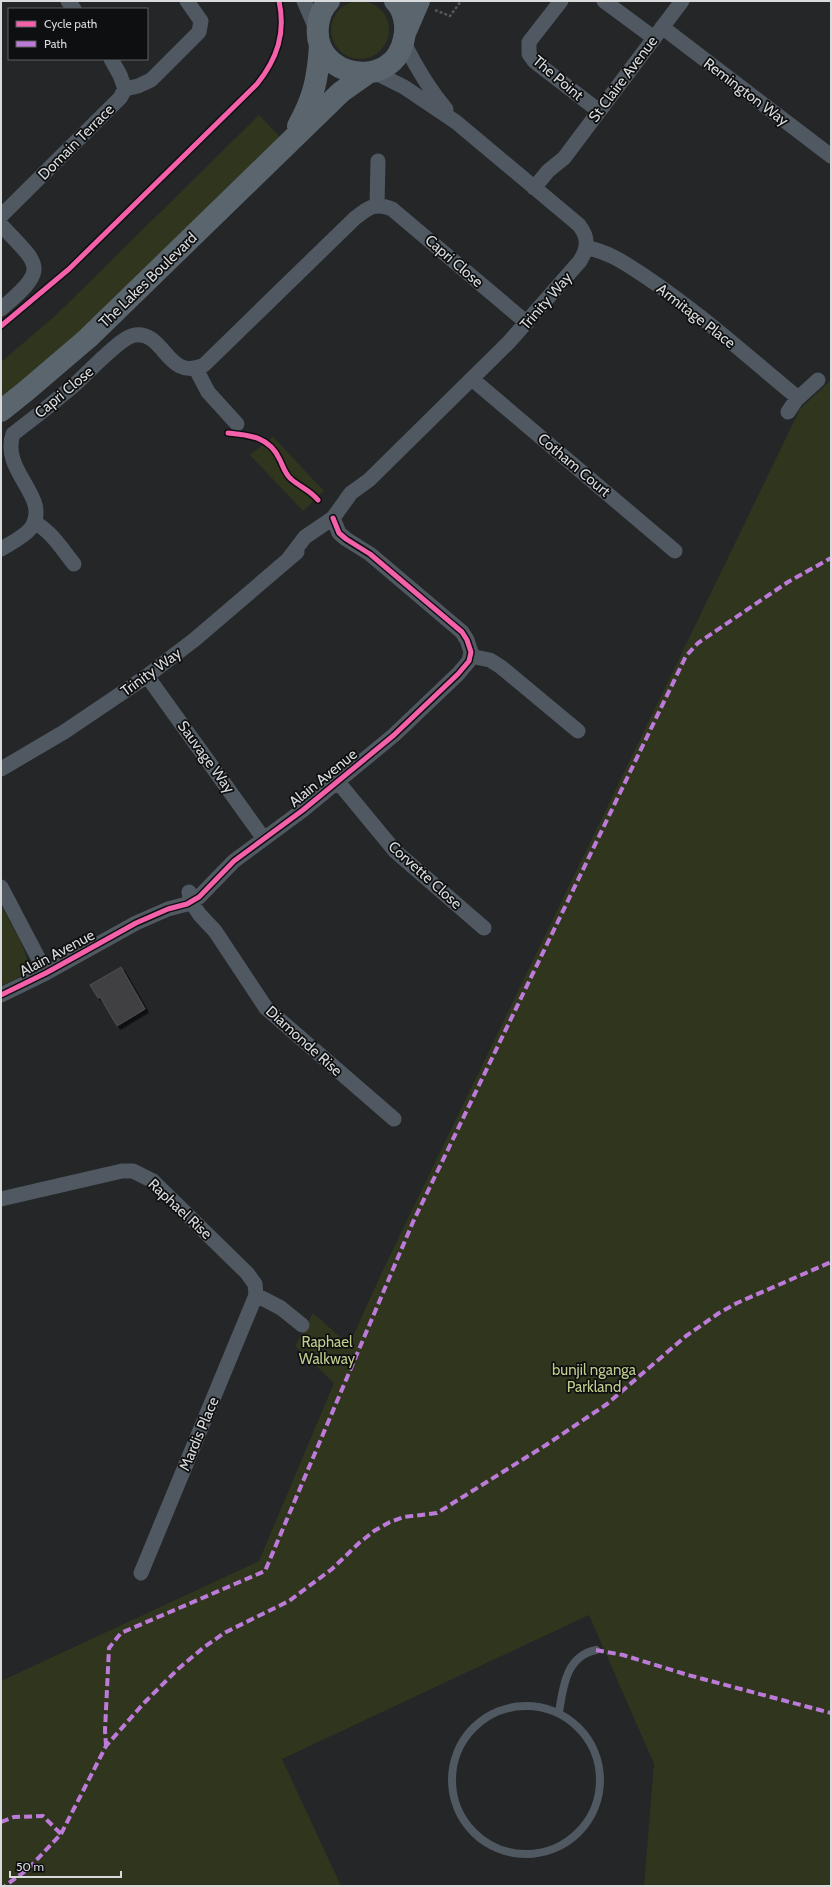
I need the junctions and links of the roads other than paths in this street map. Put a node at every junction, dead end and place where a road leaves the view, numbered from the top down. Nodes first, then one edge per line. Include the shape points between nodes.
1 (187, 1) edge
2 (304, 1) edge
3 (328, 1) edge
4 (395, 1) edge
5 (418, 1) edge
6 (561, 1) edge
7 (604, 1) edge
8 (682, 1) edge
9 (658, 33) junction
10 (405, 37) junction
11 (319, 38) junction
12 (112, 60) edge
13 (371, 73) junction
14 (125, 89) junction
15 (600, 111) junction
16 (456, 122) junction
17 (288, 142) junction
18 (831, 156) edge
19 (378, 161) dead end
20 (538, 191) junction
21 (377, 205) junction
22 (1, 216) edge
23 (1, 225) edge
24 (587, 248) junction
25 (1, 309) edge
26 (527, 323) junction
27 (196, 369) junction
28 (472, 379) junction
29 (818, 380) dead end
30 (798, 398) junction
31 (1, 411) edge
32 (788, 412) dead end
33 (238, 424) dead end
34 (34, 522) junction
35 (337, 523) junction
36 (1, 549) edge
37 (675, 551) dead end
38 (74, 564) dead end
39 (470, 656) junction
40 (147, 676) junction
41 (578, 732) dead end
42 (1, 769) edge
43 (338, 782) junction
44 (264, 839) junction
45 (1, 888) edge
46 (193, 897) junction
47 (484, 928) dead end
48 (46, 973) junction
49 (1, 995) edge
50 (394, 1119) dead end
51 (1, 1199) edge
52 (256, 1295) junction
53 (302, 1325) dead end
54 (141, 1573) dead end
55 (596, 1650) dead end
56 (559, 1712) junction

1 - 14 street via 201,21 199,32 151,80
2 - 11 street
3 - 11 street, The Lakes Boulevard via 319,17
4 - 10 street via 404,16
5 - 10 street
6 - 15 street, The Point via 529,42 529,54 534,61
7 - 9 street
8 - 9 street, St Claire Avenue
9 - 15 street, St Claire Avenue
9 - 18 street, Remington Way
10 - 13 street, The Lakes Boulevard via 397,56 387,66
10 - 16 street via 433,94
11 - 13 street via 328,58 339,68 353,73
11 - 17 street, The Lakes Boulevard via 318,76 312,97
12 - 14 street, Domain Terrace
13 - 16 street via 404,87
13 - 17 street, The Lakes Boulevard via 341,92
14 - 22 street, Domain Terrace via 113,106
15 - 20 street, St Claire Avenue
16 - 20 street
17 - 31 street, The Lakes Boulevard via 88,338
19 - 21 street
20 - 24 street via 579,225 586,236
21 - 26 street, Capri Close via 392,210 409,222
21 - 27 street via 354,220 212,359
23 - 25 street via 27,252 33,261 34,272 28,285
24 - 26 street, Trinity Way via 580,261
24 - 30 street, Armitage Place via 612,255 659,286
26 - 28 street, Trinity Way
27 - 33 street via 208,392
27 - 34 street, Capri Close via 177,365 146,336 133,335 13,434 6,441 4,457 10,473 29,499 35,515
28 - 35 street, Trinity Way via 369,480 351,493
28 - 37 street, Cotham Court
29 - 30 street
30 - 32 street
34 - 36 street via 26,533
34 - 38 street via 53,536
35 - 39 street via 347,526 370,554 462,632 471,647
35 - 40 street, Trinity Way via 305,537 289,558 240,603
39 - 41 street via 490,660 501,667
39 - 43 street, Alain Avenue via 458,674 427,704
40 - 42 street, Trinity Way via 64,732
40 - 44 street, Sauvage Way
43 - 44 street, Alain Avenue
43 - 47 street, Corvette Close via 395,851
44 - 46 street, Alain Avenue via 234,860
45 - 48 street
46 - 48 street, Alain Avenue via 136,923
46 - 50 street, Diamonde Rise via 207,910 215,931 257,996 274,1016
48 - 49 street, Alain Avenue
51 - 52 street, Raphael Rise via 110,1172 133,1172 143,1175 154,1181 247,1272 255,1284
52 - 53 street via 281,1308
52 - 54 street, Mardis Place
55 - 56 lane via 588,1652 575,1662 565,1682
56 - 56 lane via 579,1727 594,1747 600,1771 599,1796 590,1819 573,1838 551,1850 526,1855 502,1850 480,1838 464,1820 456,1804 451,1774 457,1750 470,1730 494,1712 511,1706 535,1705

